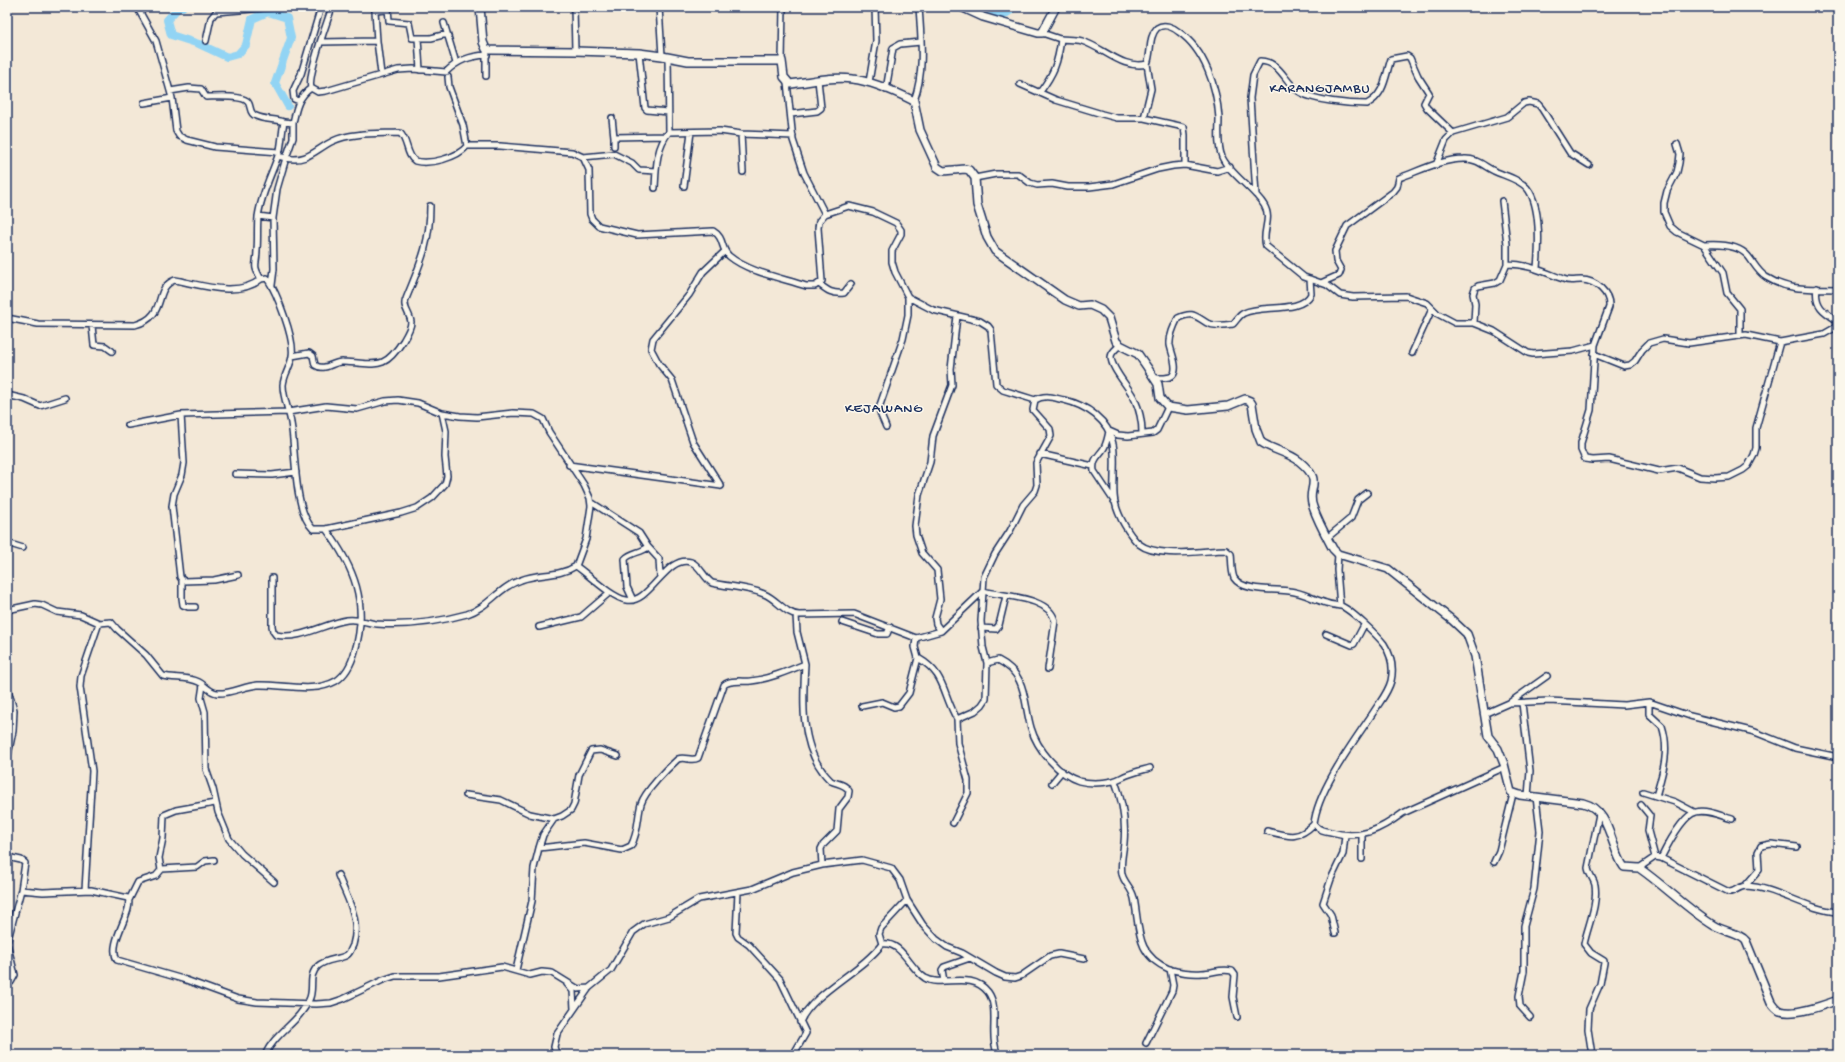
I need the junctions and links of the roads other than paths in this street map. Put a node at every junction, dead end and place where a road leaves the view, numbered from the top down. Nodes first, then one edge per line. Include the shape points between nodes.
1 (137, 7) edge
2 (275, 7) edge
3 (321, 7) edge
4 (332, 7) edge
5 (480, 7) edge
6 (574, 7) edge
7 (659, 7) edge
8 (783, 7) edge
9 (875, 7) edge
10 (919, 7) edge
11 (961, 7) edge
12 (1056, 7) edge
13 (241, 9) edge
14 (375, 9) edge
15 (388, 9) edge
16 (444, 23) dead end
17 (1042, 33) junction
18 (447, 34) junction
19 (418, 38) junction
20 (1061, 39) junction
21 (206, 41) dead end
22 (377, 41) junction
23 (321, 42) junction
24 (921, 42) junction
25 (575, 51) junction
26 (486, 52) junction
27 (639, 53) junction
28 (665, 56) junction
29 (782, 61) junction
30 (456, 63) junction
31 (1147, 64) junction
32 (420, 70) junction
33 (381, 74) junction
34 (486, 76) dead end
35 (448, 77) dead end
36 (818, 80) junction
37 (788, 82) junction
38 (869, 82) junction
39 (1020, 84) dead end
40 (311, 88) junction
41 (886, 90) junction
42 (170, 91) junction
43 (1040, 92) junction
44 (171, 98) junction
45 (914, 101) junction
46 (298, 102) junction
47 (144, 103) dead end
48 (668, 112) junction
49 (791, 114) junction
50 (612, 118) dead end
51 (1144, 118) junction
52 (284, 122) junction
53 (294, 123) junction
54 (691, 132) junction
55 (1453, 133) junction
56 (667, 134) junction
57 (741, 134) junction
58 (793, 136) junction
59 (614, 137) junction
60 (1677, 144) dead end
61 (467, 146) junction
62 (614, 146) dead end
63 (282, 156) junction
64 (583, 157) junction
65 (1436, 164) junction
66 (1589, 164) dead end
67 (1184, 165) junction
68 (1230, 167) junction
69 (656, 171) junction
70 (743, 172) dead end
71 (975, 178) junction
72 (684, 186) dead end
73 (655, 188) dead end
74 (1256, 195) junction
75 (1502, 200) dead end
76 (430, 206) dead end
77 (825, 214) junction
78 (260, 216) junction
79 (271, 217) junction
80 (1704, 245) junction
81 (725, 251) junction
82 (1507, 264) junction
83 (1537, 268) junction
84 (260, 277) junction
85 (1310, 280) junction
86 (1321, 283) junction
87 (819, 284) junction
88 (851, 284) dead end
89 (272, 285) junction
90 (1817, 288) junction
91 (1838, 289) edge
92 (908, 297) junction
93 (1432, 309) junction
94 (957, 316) junction
95 (7, 318) edge
96 (1838, 321) edge
97 (1474, 323) junction
98 (92, 326) junction
99 (1838, 326) edge
100 (1740, 336) junction
101 (1780, 342) junction
102 (1120, 345) junction
103 (1595, 345) junction
104 (112, 351) dead end
105 (1412, 354) dead end
106 (1594, 354) junction
107 (292, 356) junction
108 (1155, 378) junction
109 (7, 396) edge
110 (65, 398) dead end
111 (1035, 400) junction
112 (1168, 407) junction
113 (288, 412) junction
114 (442, 413) junction
115 (181, 415) junction
116 (128, 425) dead end
117 (886, 427) dead end
118 (1109, 431) junction
119 (1142, 433) junction
120 (1040, 454) junction
121 (569, 464) junction
122 (1093, 466) junction
123 (296, 472) junction
124 (235, 474) dead end
125 (1367, 493) dead end
126 (591, 502) junction
127 (1114, 502) junction
128 (326, 529) junction
129 (1328, 538) junction
130 (7, 543) edge
131 (648, 547) junction
132 (23, 548) dead end
133 (1338, 557) junction
134 (576, 566) junction
135 (238, 575) dead end
136 (660, 577) junction
137 (272, 578) dead end
138 (182, 581) junction
139 (983, 591) junction
140 (609, 593) junction
141 (1006, 596) junction
142 (633, 600) junction
143 (1340, 606) junction
144 (195, 607) dead end
145 (7, 610) edge
146 (796, 615) junction
147 (361, 620) junction
148 (842, 622) dead end
149 (99, 623) junction
150 (1364, 625) junction
151 (539, 627) dead end
152 (890, 627) junction
153 (981, 628) junction
154 (941, 631) junction
155 (1326, 634) dead end
156 (916, 638) junction
157 (918, 658) junction
158 (987, 663) junction
159 (805, 664) junction
160 (1048, 669) dead end
161 (1547, 676) dead end
162 (203, 685) junction
163 (7, 687) edge
164 (1649, 702) junction
165 (1509, 703) junction
166 (1522, 703) junction
167 (862, 706) dead end
168 (1484, 714) junction
169 (957, 719) junction
170 (618, 756) dead end
171 (1838, 757) edge
172 (7, 760) edge
173 (1504, 764) junction
174 (1150, 768) dead end
175 (1062, 771) junction
176 (1115, 781) junction
177 (1052, 784) dead end
178 (1643, 792) dead end
179 (1513, 794) junction
180 (466, 795) dead end
181 (1656, 796) junction
182 (1532, 797) junction
183 (215, 803) junction
184 (1642, 805) dead end
185 (1694, 812) junction
186 (1599, 814) junction
187 (554, 819) junction
188 (1732, 819) dead end
189 (953, 823) dead end
190 (1314, 824) junction
191 (1267, 832) dead end
192 (1362, 834) junction
193 (1345, 835) junction
194 (1797, 847) dead end
195 (539, 848) junction
196 (7, 857) edge
197 (1658, 857) junction
198 (214, 860) dead end
199 (1362, 860) dead end
200 (1494, 862) dead end
201 (822, 865) junction
202 (1637, 868) junction
203 (161, 870) junction
204 (338, 875) dead end
205 (274, 882) dead end
206 (1745, 886) junction
207 (21, 890) junction
208 (85, 890) junction
209 (738, 892) junction
210 (129, 900) junction
211 (907, 900) junction
212 (1838, 912) edge
213 (1335, 933) dead end
214 (882, 944) junction
215 (970, 958) junction
216 (1084, 959) dead end
217 (1170, 969) junction
218 (516, 970) junction
219 (563, 980) junction
220 (944, 981) junction
221 (7, 984) edge
222 (589, 988) junction
223 (1838, 1000) edge
224 (307, 1004) junction
225 (574, 1010) junction
226 (1237, 1017) dead end
227 (1530, 1017) dead end
228 (800, 1022) junction
229 (1146, 1042) dead end
230 (265, 1055) edge
231 (558, 1055) edge
232 (793, 1055) edge
233 (997, 1055) edge
234 (1592, 1055) edge

1 - 42 street via 156,41
2 - 13 street
3 - 46 street via 301,74 293,91 294,99
4 - 23 street
5 - 26 street
6 - 25 street
7 - 28 street
8 - 29 street
9 - 38 street via 876,47
10 - 24 street
11 - 17 street via 982,17 1033,33
12 - 17 street
13 - 21 street via 214,13
14 - 15 street
14 - 22 street
15 - 19 street via 388,21 409,23 412,38
16 - 18 street
17 - 20 street
18 - 19 street
18 - 30 street
19 - 32 street
20 - 31 street via 1082,41 1132,65
20 - 43 street via 1056,68
22 - 23 street
22 - 33 street
23 - 40 street via 310,82
24 - 41 street via 900,44 893,48
24 - 45 street via 919,83
25 - 26 street
25 - 27 street
26 - 30 street
26 - 34 street
27 - 28 street
27 - 48 street via 645,108
28 - 29 street via 688,61
28 - 48 street
29 - 37 street via 784,77
30 - 32 street via 446,72
31 - 51 street via 1151,89
31 - 68 street via 1150,58 1151,39 1154,30 1159,26 1176,29 1194,47 1204,62 1213,85 1220,151 1222,159
32 - 33 street via 405,69
33 - 40 street via 326,91 318,92
35 - 61 street
36 - 37 street via 790,84
36 - 38 street via 851,78
36 - 49 street via 821,108
37 - 49 street
38 - 41 street
39 - 43 street
40 - 46 street
41 - 45 street
42 - 44 street
42 - 52 street via 201,89 206,97 246,100 256,116
43 - 51 street via 1056,100 1116,118
44 - 47 street
44 - 63 street via 179,136 215,147
45 - 71 street via 920,130 937,167 942,171 966,169
46 - 53 street
48 - 56 street
49 - 58 street
50 - 59 street
51 - 67 street via 1184,127
52 - 53 street
52 - 63 street
53 - 63 street via 293,138
54 - 56 street
54 - 57 street via 720,131
54 - 72 street
55 - 65 street via 1446,140
55 - 66 street via 1507,117 1524,102 1538,104 1570,153
55 - 74 street via 1424,103 1429,93 1407,56 1391,59 1383,88 1378,96 1367,104 1328,100 1301,93 1277,67 1260,61 1253,75 1250,98
56 - 59 street
56 - 69 street via 658,155
57 - 58 street
57 - 70 street
58 - 77 street via 804,173
59 - 62 street
60 - 80 street via 1679,163 1667,191 1664,212 1670,226 1677,232
61 - 63 street via 452,156 419,162 412,160 401,133 347,136 332,141 310,156 297,160
61 - 64 street via 572,152
63 - 78 street via 263,196
63 - 79 street
64 - 69 street via 614,154 632,163 639,170
64 - 81 street via 589,170 590,214 599,226 637,235 713,231 721,238
65 - 83 street via 1473,159 1517,180 1526,188 1535,209 1539,239
65 - 86 street via 1399,178 1394,192 1347,226 1335,251 1341,273
67 - 68 street via 1217,171
67 - 71 street via 1158,169 1113,184 1089,187 1037,185 1018,174 996,174
68 - 74 street
69 - 73 street
71 - 102 street via 977,205 987,237 995,251 1065,300 1079,306 1090,305 1101,310 1109,318 1116,341
74 - 85 street via 1268,214 1264,238 1266,246
75 - 82 street
76 - 107 street via 426,248 405,302 410,328 389,360 381,363 338,362 319,368 309,353
77 - 87 street via 819,221 818,228 822,277
77 - 92 street via 849,206 873,212 896,223 901,234 892,251 892,262
78 - 79 street
78 - 84 street via 255,270
79 - 89 street via 274,269
80 - 90 street via 1717,244 1743,251 1760,272 1786,286 1799,289
80 - 100 street via 1723,273 1729,296 1740,309
81 - 87 street via 747,267 806,286
81 - 121 street via 703,272 689,295 653,339 651,349 672,380 693,442 721,486
82 - 83 street via 1524,264
82 - 97 street via 1500,280 1475,288
83 - 103 street via 1570,281 1587,281 1608,296 1609,308
84 - 89 street via 267,278
84 - 98 street via 255,284 235,289 175,280 167,285 155,313 145,322 135,325
85 - 86 street
85 - 108 street via 1311,294 1306,299 1290,306 1245,312 1233,324 1215,325 1190,314 1178,318 1170,344 1174,375
86 - 93 street via 1346,296 1406,296 1421,300
87 - 88 street via 835,294 844,293
89 - 107 street via 291,340
90 - 91 street
90 - 96 street via 1818,304
92 - 94 street via 933,310
92 - 117 street via 908,315 903,339 880,405 880,413
93 - 97 street via 1455,323
93 - 105 street
94 - 111 street via 980,321 991,330 997,387
94 - 154 street via 950,369 952,385 933,436 930,462 919,495 915,526 922,553 937,570 940,598 935,618
95 - 98 street via 38,324
97 - 103 street via 1494,331 1528,353 1573,351
98 - 104 street via 94,344 105,346
99 - 101 street via 1824,334
100 - 101 street
100 - 106 street via 1696,343 1670,339 1655,340 1642,350 1635,361 1624,366
101 - 106 street via 1756,428 1754,456 1743,470 1723,478 1700,477 1678,468 1659,471 1609,458 1585,459 1581,443 1591,410
102 - 108 street via 1138,354
102 - 119 street via 1111,354 1111,359 1138,407
103 - 106 street
107 - 113 street via 283,386
108 - 112 street via 1160,398
109 - 110 street via 24,399 40,406
111 - 118 street via 1039,397 1051,397 1078,404 1098,417
111 - 120 street via 1033,410 1051,432 1050,440
112 - 119 street via 1157,430 1153,433
112 - 129 street via 1188,410 1228,406 1245,399 1250,401 1261,442 1298,461 1313,477 1315,482 1312,507
113 - 114 street via 326,406 357,408 398,400 418,403
113 - 115 street
113 - 123 street
114 - 121 street via 477,417 527,413 539,416
114 - 128 street via 446,432 444,457 448,476 445,484 432,498 410,511
115 - 116 street
115 - 138 street via 184,463 172,506
118 - 119 street via 1128,436
118 - 122 street via 1107,442
118 - 127 street via 1113,444
120 - 122 street
120 - 139 street via 1036,463 1035,491 1023,505 987,567
121 - 126 street via 584,485
122 - 127 street
123 - 124 street
123 - 128 street via 306,520 313,529
125 - 129 street via 1358,500 1351,518
126 - 131 street via 638,533
126 - 134 street via 586,539
127 - 143 street via 1133,537 1146,548 1181,553 1226,550 1231,554 1234,577 1239,583 1255,588 1299,593
128 - 147 street via 342,552 359,592
129 - 133 street
130 - 132 street
131 - 136 street via 659,559
131 - 142 street via 643,552 625,559 627,587
133 - 143 street
133 - 168 street via 1388,569 1461,627 1470,641 1475,656
134 - 140 street via 594,578
134 - 147 street via 568,571 511,583 477,610 447,619 412,624 376,624
135 - 138 street via 214,580
136 - 142 street via 641,597
136 - 146 street via 679,563 692,562 706,580 766,594
137 - 147 street via 272,626 276,635 305,633 338,622
138 - 144 street via 183,605
139 - 141 street
139 - 153 street
139 - 154 street
140 - 142 street
140 - 151 street via 582,617
141 - 153 street via 999,625 996,628
141 - 160 street via 1035,602 1053,614 1055,621
143 - 150 street
145 - 149 street via 35,604 57,612 80,615
146 - 152 street via 854,614
146 - 159 street via 797,632
147 - 162 street via 352,663 335,682 316,687 259,685 225,693 216,693
148 - 152 street via 878,634 887,634
149 - 162 street via 114,624 151,659 163,676 192,679
149 - 208 street via 81,676 80,687 92,771
150 - 155 street via 1352,645
150 - 190 street via 1384,644 1391,659 1391,682 1323,795
152 - 156 street
153 - 158 street
154 - 156 street
156 - 157 street
157 - 167 street via 909,693 899,706 894,707 882,702
157 - 169 street via 936,672 944,685 948,704
158 - 169 street via 986,699 975,711
158 - 175 street via 998,660 1008,665 1017,677 1025,694 1031,730 1046,755
159 - 195 street via 762,679 729,682 724,685 698,758 678,759 659,777 641,802 637,836 632,846 622,850 584,843
159 - 201 street via 804,714 811,750 826,776 849,791 848,797 839,809 837,831 821,850
161 - 165 street
162 - 183 street via 206,768
163 - 172 street via 14,710
164 - 166 street via 1624,705 1548,701
164 - 171 street via 1690,716 1755,732 1795,748
164 - 181 street via 1649,714 1662,726 1666,753 1666,762
165 - 166 street
165 - 168 street
166 - 182 street
168 - 173 street via 1488,736
169 - 189 street via 958,743 968,780 968,793
170 - 187 street via 600,750 591,752 579,775 571,810
173 - 179 street via 1509,790
173 - 192 street via 1403,812 1382,827
174 - 176 street
175 - 176 street via 1080,782
175 - 177 street
176 - 217 street via 1124,813 1122,873 1134,898 1141,943 1147,954
178 - 181 street
179 - 182 street
179 - 200 street
180 - 187 street via 501,800 530,814
181 - 185 street
182 - 186 street via 1591,806
182 - 227 street via 1540,831 1534,889 1524,926 1524,971 1519,996 1520,1006
183 - 203 street via 176,810 164,815 159,858
183 - 205 street via 229,839
184 - 197 street via 1650,816 1648,831
185 - 188 street via 1704,811
185 - 197 street via 1669,840
186 - 202 street via 1606,824 1624,867
186 - 234 street via 1588,868 1595,882 1592,922 1584,944 1591,953 1604,961 1600,984 1589,1009 1588,1032
187 - 195 street
190 - 191 street via 1296,836
190 - 193 street via 1322,830
192 - 193 street
192 - 199 street
193 - 213 street via 1343,854 1331,878 1323,903 1331,915
194 - 206 street via 1771,844 1761,846 1758,852 1759,870
195 - 218 street via 534,868 532,901
196 - 207 street via 25,863
197 - 202 street
197 - 206 street via 1729,892
198 - 203 street via 205,861 196,867
201 - 209 street
201 - 211 street via 862,860 891,868 900,880
202 - 223 street via 1710,923 1728,933 1742,936 1775,1008 1791,1012
203 - 210 street via 156,876 138,882
204 - 224 street via 356,920 354,941 347,955 318,966 313,973 311,995
206 - 212 street
207 - 208 street
207 - 221 street via 7,943 15,974
208 - 210 street via 124,896
209 - 222 street via 699,899 669,917 637,928 610,970
209 - 228 street via 736,933 780,979
210 - 224 street via 115,947 117,960 186,980 238,999
211 - 214 street via 881,928 879,934
211 - 215 street via 923,925 936,939
214 - 220 street via 896,946 925,978
214 - 228 street via 856,970 815,1002
215 - 216 street via 996,973 1015,978 1050,956 1064,954
215 - 220 street via 944,967
217 - 226 street via 1202,973 1221,969 1232,971 1235,976
217 - 229 street via 1172,991
218 - 219 street via 530,975 552,973
218 - 224 street via 502,967 439,976 395,976 366,987 343,1000
219 - 222 street via 581,990
219 - 225 street via 572,991
220 - 233 street via 969,981 988,992 993,1008
222 - 225 street
224 - 230 street via 275,1037
225 - 231 street via 557,1034 554,1047
228 - 232 street via 806,1033

